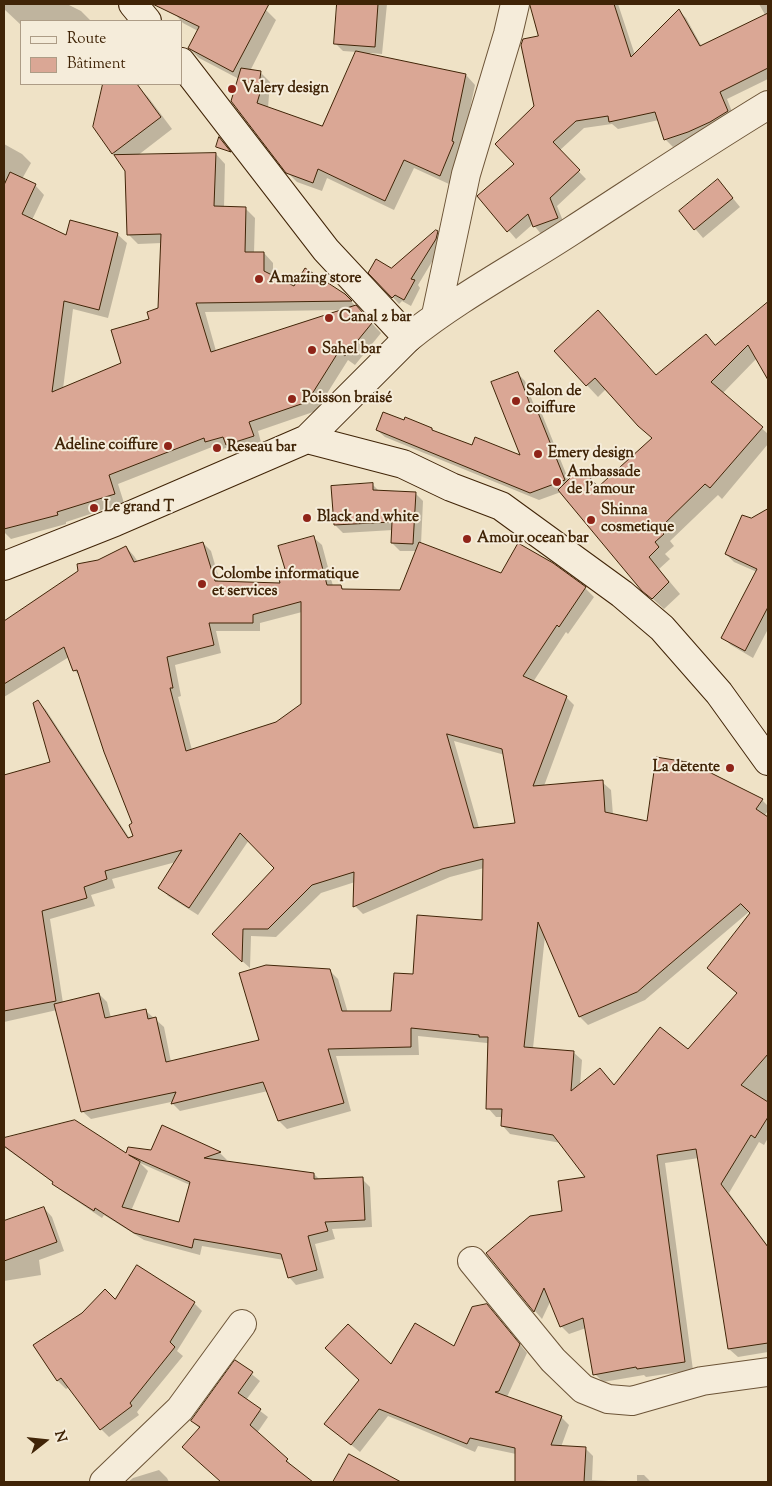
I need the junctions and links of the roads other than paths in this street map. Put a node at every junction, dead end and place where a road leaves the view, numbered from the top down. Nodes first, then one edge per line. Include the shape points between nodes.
1 (133, 4) edge
2 (515, 4) edge
3 (146, 20) edge
4 (182, 63) edge
5 (768, 105) edge
6 (436, 315) junction
7 (408, 338) junction
8 (307, 438) junction
9 (4, 566) edge
10 (768, 760) edge
11 (472, 1261) dead end
12 (242, 1324) dead end
13 (768, 1372) edge
14 (104, 1482) edge

1 - 3 street
2 - 6 street via 466,174
4 - 7 street via 326,250
5 - 6 street
6 - 7 street
7 - 8 street
8 - 9 street via 115,522
8 - 10 street via 403,464 501,506 622,594 662,628 719,693
11 - 13 street via 553,1360 583,1388 608,1399 632,1401 702,1381
12 - 14 street via 180,1408

